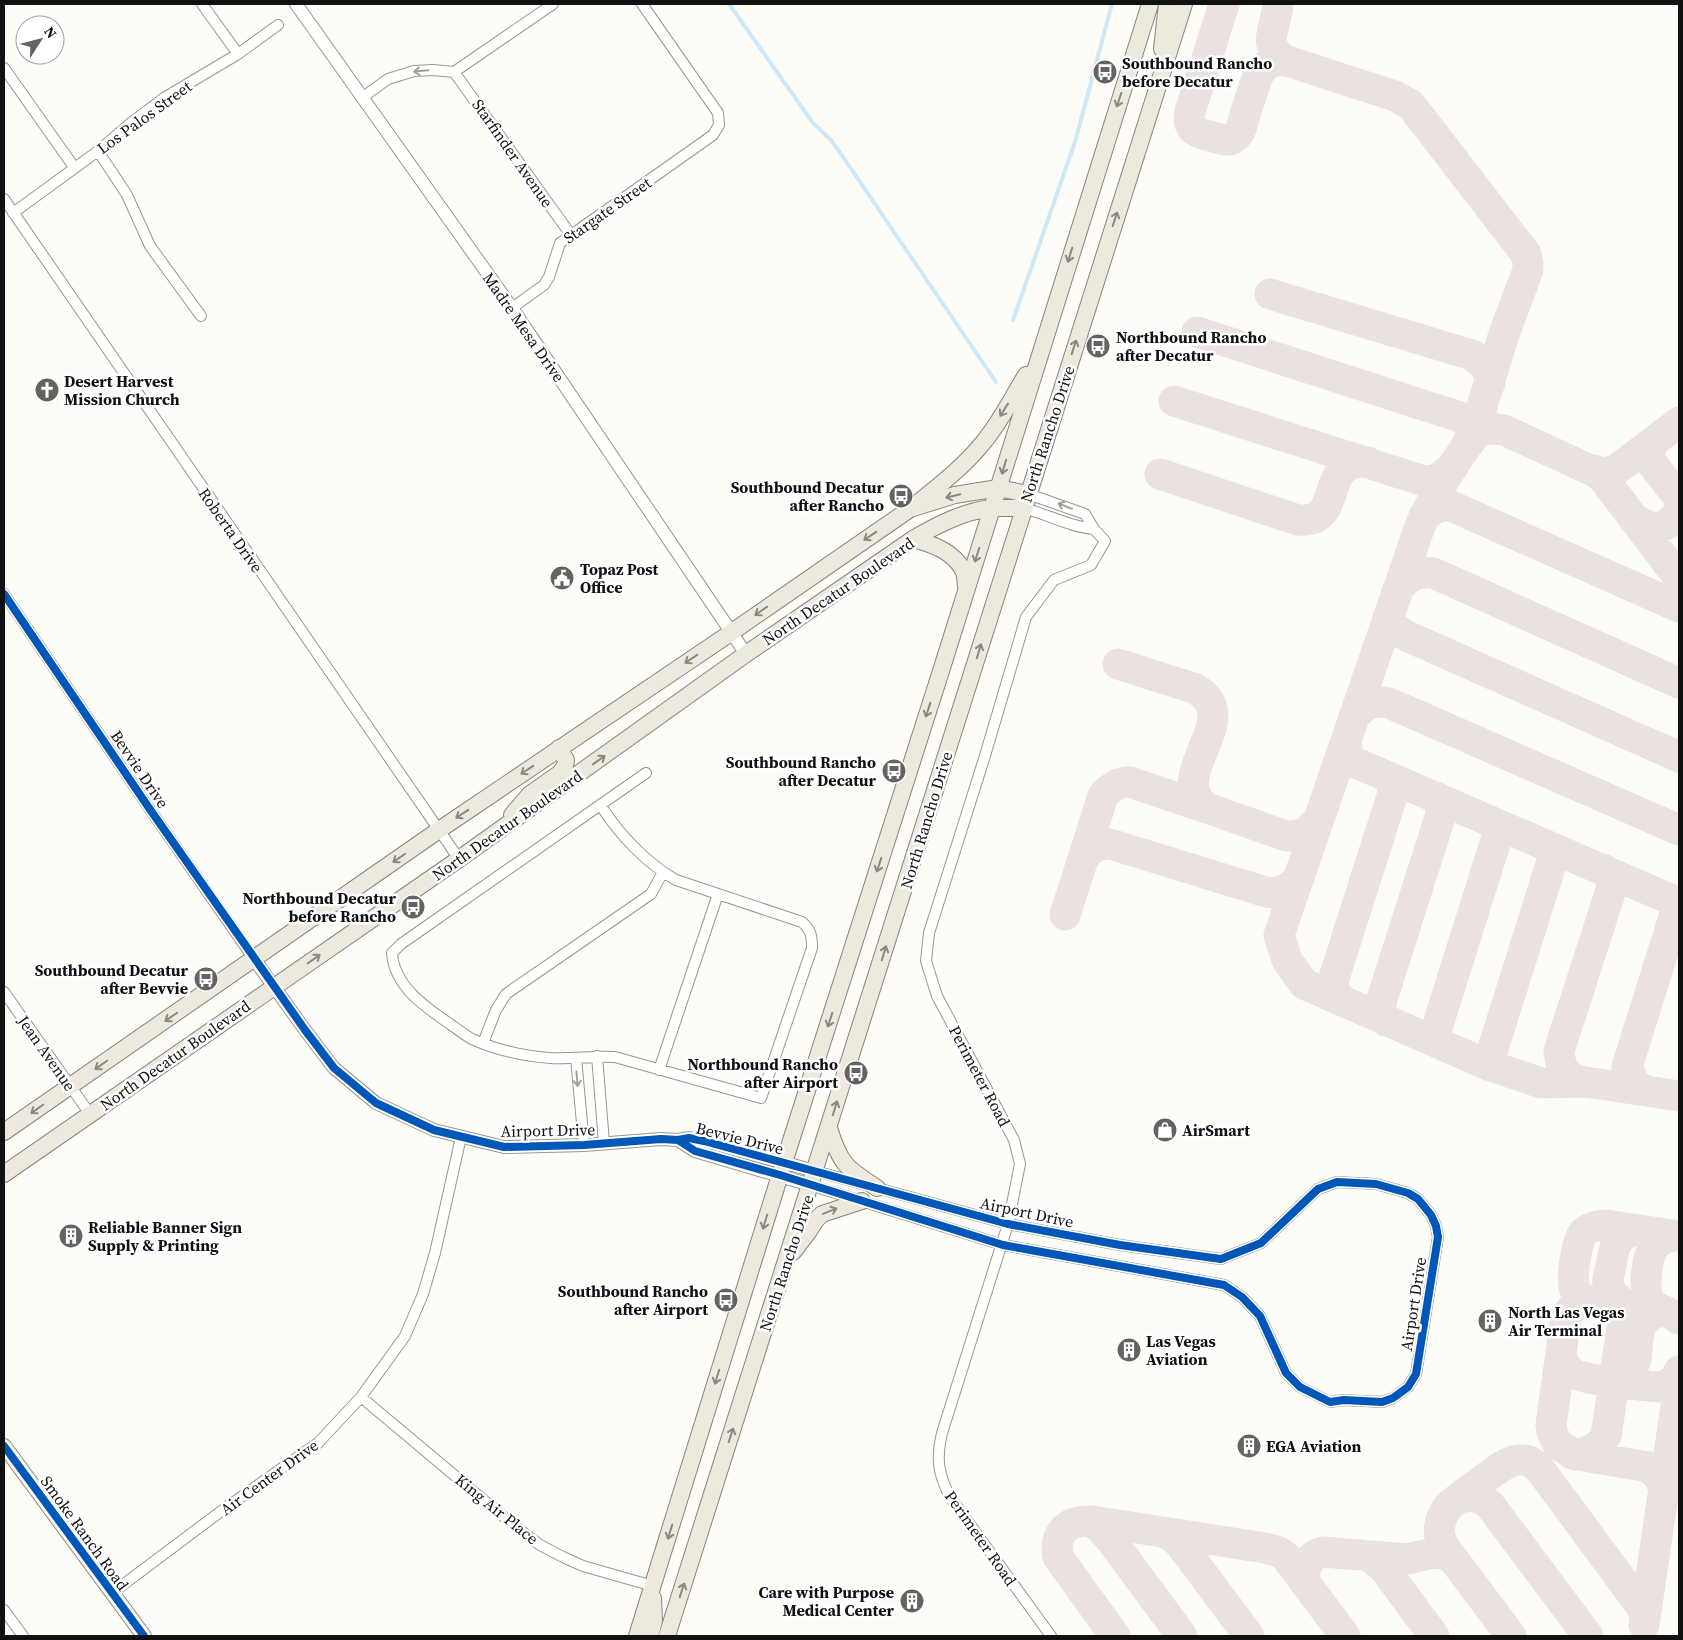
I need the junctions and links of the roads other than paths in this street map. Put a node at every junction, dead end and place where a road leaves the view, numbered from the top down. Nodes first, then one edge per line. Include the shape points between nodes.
1 (202, 4) edge
2 (296, 4) edge
3 (553, 4) edge
4 (642, 4) edge
5 (1150, 4) edge
6 (1167, 4) edge
7 (1184, 4) edge
8 (278, 24) dead end
9 (238, 54) junction
10 (4, 68) edge
11 (454, 72) junction
12 (1160, 76) junction
13 (363, 97) junction
14 (98, 151) junction
15 (74, 167) junction
16 (4, 200) edge
17 (13, 212) junction
18 (571, 235) junction
19 (512, 308) junction
20 (202, 316) dead end
21 (1039, 354) junction
22 (998, 488) junction
23 (1026, 501) junction
24 (992, 508) junction
25 (910, 509) junction
26 (1094, 529) junction
27 (913, 539) junction
28 (966, 588) junction
29 (4, 594) edge
30 (732, 632) junction
31 (746, 654) junction
32 (559, 748) junction
33 (646, 773) dead end
34 (601, 806) junction
35 (438, 830) junction
36 (498, 832) junction
37 (459, 859) junction
38 (663, 872) junction
39 (718, 894) junction
40 (254, 959) junction
41 (274, 986) junction
42 (4, 992) edge
43 (484, 1043) junction
44 (596, 1056) junction
45 (576, 1058) junction
46 (659, 1070) junction
47 (70, 1086) junction
48 (90, 1114) junction
49 (829, 1128) junction
50 (4, 1132) edge
51 (461, 1137) junction
52 (678, 1140) joint
53 (604, 1143) junction
54 (584, 1144) junction
55 (782, 1169) junction
56 (4, 1174) edge
57 (813, 1178) junction
58 (877, 1188) junction
59 (862, 1201) junction
60 (1008, 1224) junction
61 (1002, 1245) junction
62 (787, 1259) junction
63 (361, 1397) junction
64 (4, 1446) edge
65 (653, 1586) junction
66 (112, 1593) junction
67 (4, 1610) edge
68 (23, 1636) edge
69 (144, 1636) edge
70 (637, 1636) edge
71 (650, 1636) edge
72 (668, 1636) edge
73 (1052, 1636) edge

1 - 9 street
2 - 13 street, Madre Mesa Drive
3 - 11 street
4 - 18 street, Stargate Street via 718,113 719,125 713,135
5 -> 21 main road, North Rancho Drive
6 - 12 main road
7 - 12 main road, North Rancho Drive
8 - 9 street, Los Palos Street
9 - 14 street, Los Palos Street via 164,98
10 - 15 street
11 -> 13 street via 414,71 388,79
11 - 18 street, Starfinder Avenue
23 -> 12 main road, North Rancho Drive
13 - 19 street, Madre Mesa Drive
14 - 15 street, Los Palos Street
14 - 20 street via 127,196 150,246
15 - 17 street, Los Palos Street
16 - 17 street, Roberta Drive
17 - 35 street, Roberta Drive
18 - 19 street, Stargate Street via 560,243 544,285
19 - 30 street, Madre Mesa Drive
21 -> 22 main road, North Rancho Drive
21 -> 25 main road via 982,444 951,476
22 - 23 main road, North Decatur Boulevard
22 - 24 main road, North Rancho Drive
22 -> 25 main road, North Decatur Boulevard via 955,495
23 - 24 main road, North Decatur Boulevard
23 - 26 street via 1043,513 1082,528
26 -> 23 street, Perimeter Road via 1085,514
49 -> 23 main road, North Rancho Drive
24 - 27 main road, North Decatur Boulevard via 933,527
24 -> 28 main road, North Rancho Drive
25 -> 30 main road, North Decatur Boulevard
26 - 60 street, Perimeter Road via 1105,541 1091,565 1054,580 1026,617 929,933 926,961 938,996 1014,1140 1020,1164
27 - 28 main road via 931,543 948,553 964,572
27 - 31 main road, North Decatur Boulevard
28 -> 55 main road, North Rancho Drive
29 - 40 street, Bevvie Drive
30 - 31 street, Madre Mesa Drive
30 -> 32 main road, North Decatur Boulevard
36 -> 31 main road, North Decatur Boulevard
32 -> 35 main road, North Decatur Boulevard
32 - 36 main road via 566,760 560,773 530,794
33 - 34 street
34 - 38 street via 630,842
34 - 43 street via 392,953 392,964 416,999 436,1015
35 - 37 street, Roberta Drive
35 -> 40 main road, North Decatur Boulevard
36 - 37 main road, North Decatur Boulevard
41 -> 37 main road, North Decatur Boulevard
38 - 39 street via 676,880
38 - 43 street via 651,894 506,994 496,1010
39 - 46 street
39 - 46 street via 802,922 809,928 812,948 760,1098
40 - 41 street, Airport Drive
40 -> 47 main road, North Decatur Boulevard
41 - 48 main road, North Decatur Boulevard
41 - 51 street, Airport Drive via 334,1068 376,1103 434,1130
42 - 47 street, Jean Avenue
43 - 45 street via 550,1058
44 - 45 street
44 - 46 street via 615,1057
44 - 53 street
45 -> 54 street
47 - 48 street, Jean Avenue
47 -> 50 main road, North Decatur Boulevard
48 - 56 main road, North Decatur Boulevard
49 - 57 main road, North Rancho Drive
49 - 58 main road via 841,1159 854,1173
51 - 54 street, Airport Drive via 504,1147
51 - 63 street, Air Center Drive via 424,1294 405,1336
52 - 53 street, Airport Drive
52 - 55 street, Bevvie Drive via 704,1141
53 - 54 street, Airport Drive
55 - 57 street, Bevvie Drive
55 -> 65 main road, North Rancho Drive
57 - 58 street, Airport Drive
57 - 59 street, Airport Drive
57 - 62 main road, North Rancho Drive
58 - 60 street, Airport Drive
59 - 61 street, Airport Drive
62 -> 59 main road via 822,1214
60 - 61 street, Perimeter Road
60 - 61 street, Airport Drive via 1220,1259 1261,1243 1318,1189 1337,1182 1376,1184 1408,1193 1432,1215 1438,1237 1416,1374 1408,1387 1382,1402 1330,1402 1300,1387 1286,1373 1260,1316 1242,1297 1224,1285
61 - 73 street, Perimeter Road via 942,1433 937,1460 950,1497
72 -> 62 main road, North Rancho Drive
63 - 65 street, King Air Place via 540,1545 583,1566
63 - 66 street, Air Center Drive via 318,1443
64 - 66 main road, Smoke Ranch Road
65 - 70 main road, North Rancho Drive
65 - 71 main road via 654,1621
66 - 69 main road, Smoke Ranch Road
67 - 68 street

